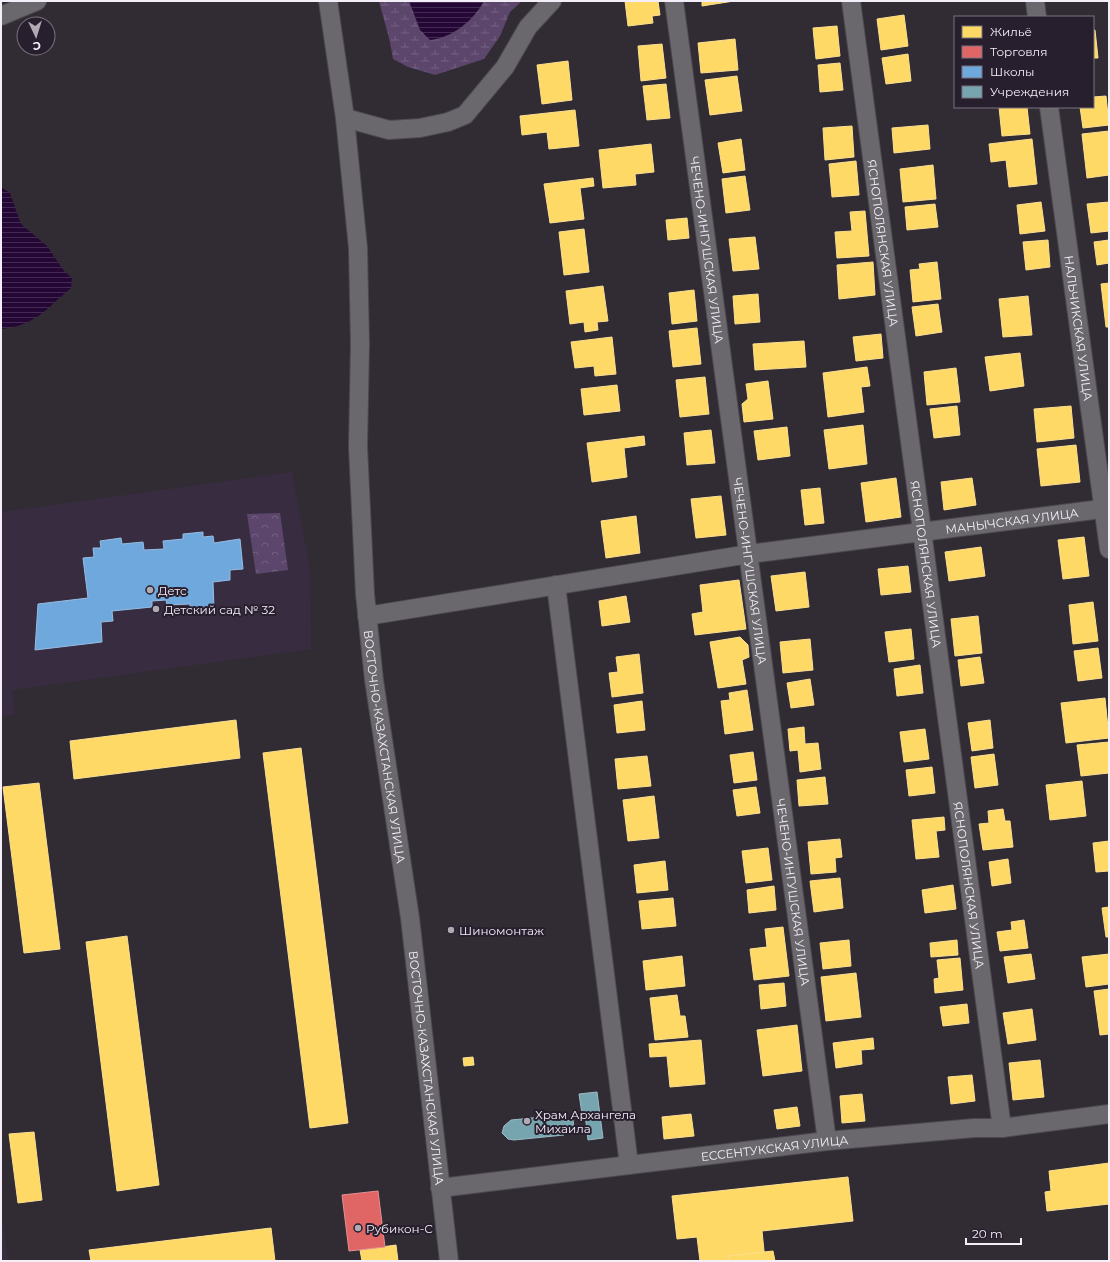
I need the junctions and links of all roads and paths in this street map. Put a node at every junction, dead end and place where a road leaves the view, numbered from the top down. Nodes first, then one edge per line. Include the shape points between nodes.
1 (37, 1) edge
2 (328, 1) edge
3 (552, 1) edge
4 (674, 1) edge
5 (851, 1) edge
6 (1035, 1) edge
7 (1, 16) edge
8 (1037, 16) edge
9 (1049, 108) edge
10 (345, 118) junction
11 (1106, 508) edge
12 (921, 532) junction
13 (1109, 549) edge
14 (749, 554) junction
15 (556, 585) junction
16 (367, 616) junction
17 (1109, 1114) edge
18 (1002, 1128) junction
19 (827, 1141) junction
20 (629, 1165) junction
21 (440, 1188) junction
22 (449, 1261) edge

1 - 7 street
2 - 10 street
3 - 10 street via 528,27 505,67 465,115 448,122 420,128 389,130
4 - 14 street, ЧЕЧЕНО-ИНГУШСКАЯ УЛИЦА
5 - 12 street, ЯСНОПОЛЯНСКАЯ УЛИЦА
6 - 8 street
9 - 11 street, НАЛЬЧИКСКАЯ УЛИЦА
10 - 16 street via 358,248 358,447
11 - 12 street, МАНЫЧСКАЯ УЛИЦА
11 - 13 street, НАЛЬЧИКСКАЯ УЛИЦА
12 - 14 street, МАНЫЧСКАЯ УЛИЦА
12 - 18 street, ЯСНОПОЛЯНСКАЯ УЛИЦА
14 - 15 street, ВОСТОЧНО-КАЗАХСТАНСКАЯ УЛИЦА
14 - 19 street, ЧЕЧЕНО-ИНГУШСКАЯ УЛИЦА
15 - 16 street, ВОСТОЧНО-КАЗАХСТАНСКАЯ УЛИЦА
15 - 20 street
16 - 21 street, ВОСТОЧНО-КАЗАХСТАНСКАЯ УЛИЦА via 374,680 410,918
17 - 18 street, ЕССЕНТУКСКАЯ УЛИЦА
18 - 19 street, ЕССЕНТУКСКАЯ УЛИЦА via 974,1128
19 - 20 street, ЕССЕНТУКСКАЯ УЛИЦА
20 - 21 street, ЕССЕНТУКСКАЯ УЛИЦА
21 - 22 street, ВОСТОЧНО-КАЗАХСТАНСКАЯ УЛИЦА

